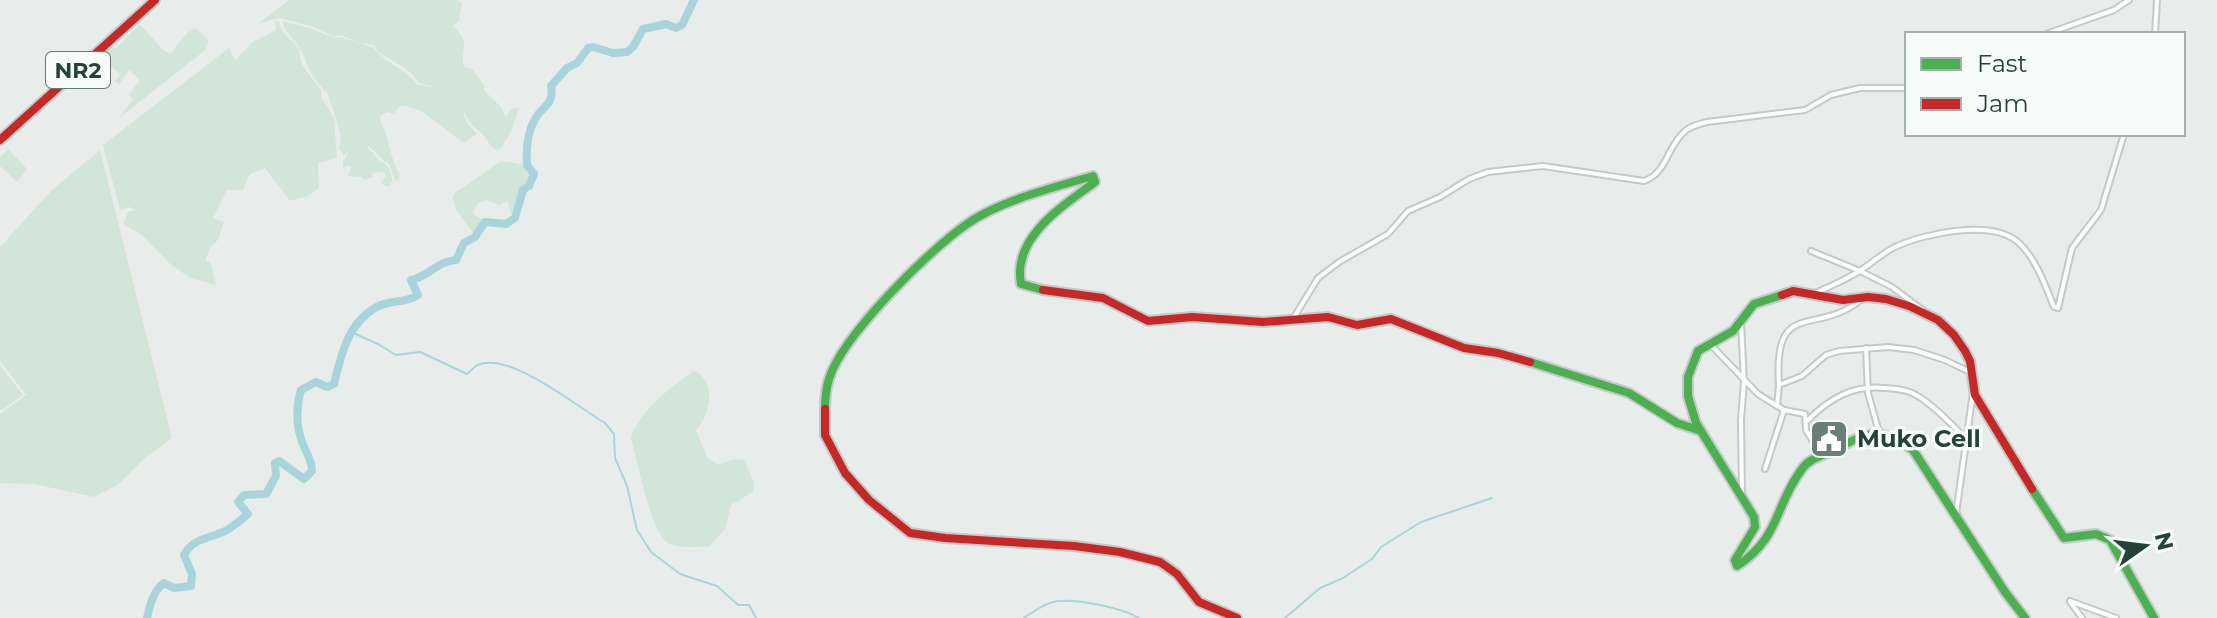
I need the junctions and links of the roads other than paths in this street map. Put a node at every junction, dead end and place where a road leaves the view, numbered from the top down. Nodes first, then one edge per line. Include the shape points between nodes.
1 (155, 0) edge
2 (2129, 0) edge
3 (2157, 0) edge
4 (2052, 32) edge
5 (2155, 32) edge
6 (1905, 88) edge
7 (2123, 136) edge
8 (0, 140) edge
9 (1811, 251) dead end
10 (1860, 271) junction
11 (1813, 294) junction
12 (1861, 300) junction
13 (1932, 317) junction
14 (1293, 319) junction
15 (1741, 322) junction
16 (1710, 343) junction
17 (1866, 348) junction
18 (1972, 373) junction
19 (1744, 382) junction
20 (1779, 385) junction
21 (1868, 387) junction
22 (1973, 389) junction
23 (1777, 406) junction
24 (1784, 410) junction
25 (1807, 421) junction
26 (1701, 431) junction
27 (1879, 433) junction
28 (1968, 441) junction
29 (1816, 459) junction
30 (1765, 469) dead end
31 (1743, 499) junction
32 (1956, 516) junction
33 (1237, 618) edge
34 (2025, 618) edge
35 (2082, 618) edge
36 (2116, 618) edge
37 (2154, 618) edge

1 - 8 main road, NR2
2 - 4 street
3 - 5 street
6 - 14 street via 1860,88 1831,95 1805,110 1693,126 1673,146 1659,173 1644,181 1543,166 1469,179 1408,211 1388,234 1318,278
7 - 10 street via 2101,210 2072,248 2058,308 2027,252 1994,232 1918,238
9 - 10 street
10 - 11 street
10 - 13 street
11 - 12 main road
11 - 15 main road via 1775,295 1754,304
12 - 13 main road via 1886,299
12 - 20 street via 1786,332 1777,355
13 - 18 main road via 1954,335
14 - 26 main road via 1328,317 1357,325 1391,319 1464,348 1498,353 1629,393 1677,423
14 - 33 main road via 1192,317 1154,322 1115,301 1021,284 1018,263 1027,245 1067,201 1095,182 1095,177 1088,177 1031,194 968,223 887,297 842,353 825,398 825,435 845,473 910,533 1074,546 1160,562 1199,602
15 - 16 main road
15 - 19 street
16 - 19 street
16 - 26 main road via 1698,351 1688,377 1691,407
17 - 18 street via 1914,350
17 - 20 street via 1826,355 1802,376
17 - 21 street
18 - 22 main road
19 - 23 street
19 - 31 street
20 - 23 street
21 - 25 street via 1833,398
21 - 27 street
21 - 28 street via 1905,390 1920,397
22 - 28 street
22 - 37 main road via 2060,534 2096,534 2110,540
23 - 24 street
24 - 25 street via 1802,412
24 - 30 street
25 - 29 street
26 - 31 main road
27 - 29 main road via 1856,438
27 - 32 main road via 1899,438 1913,450
28 - 32 street
29 - 31 main road via 1803,468 1770,539 1739,566 1737,555 1755,527
32 - 34 main road
35 - 36 street via 2070,601

